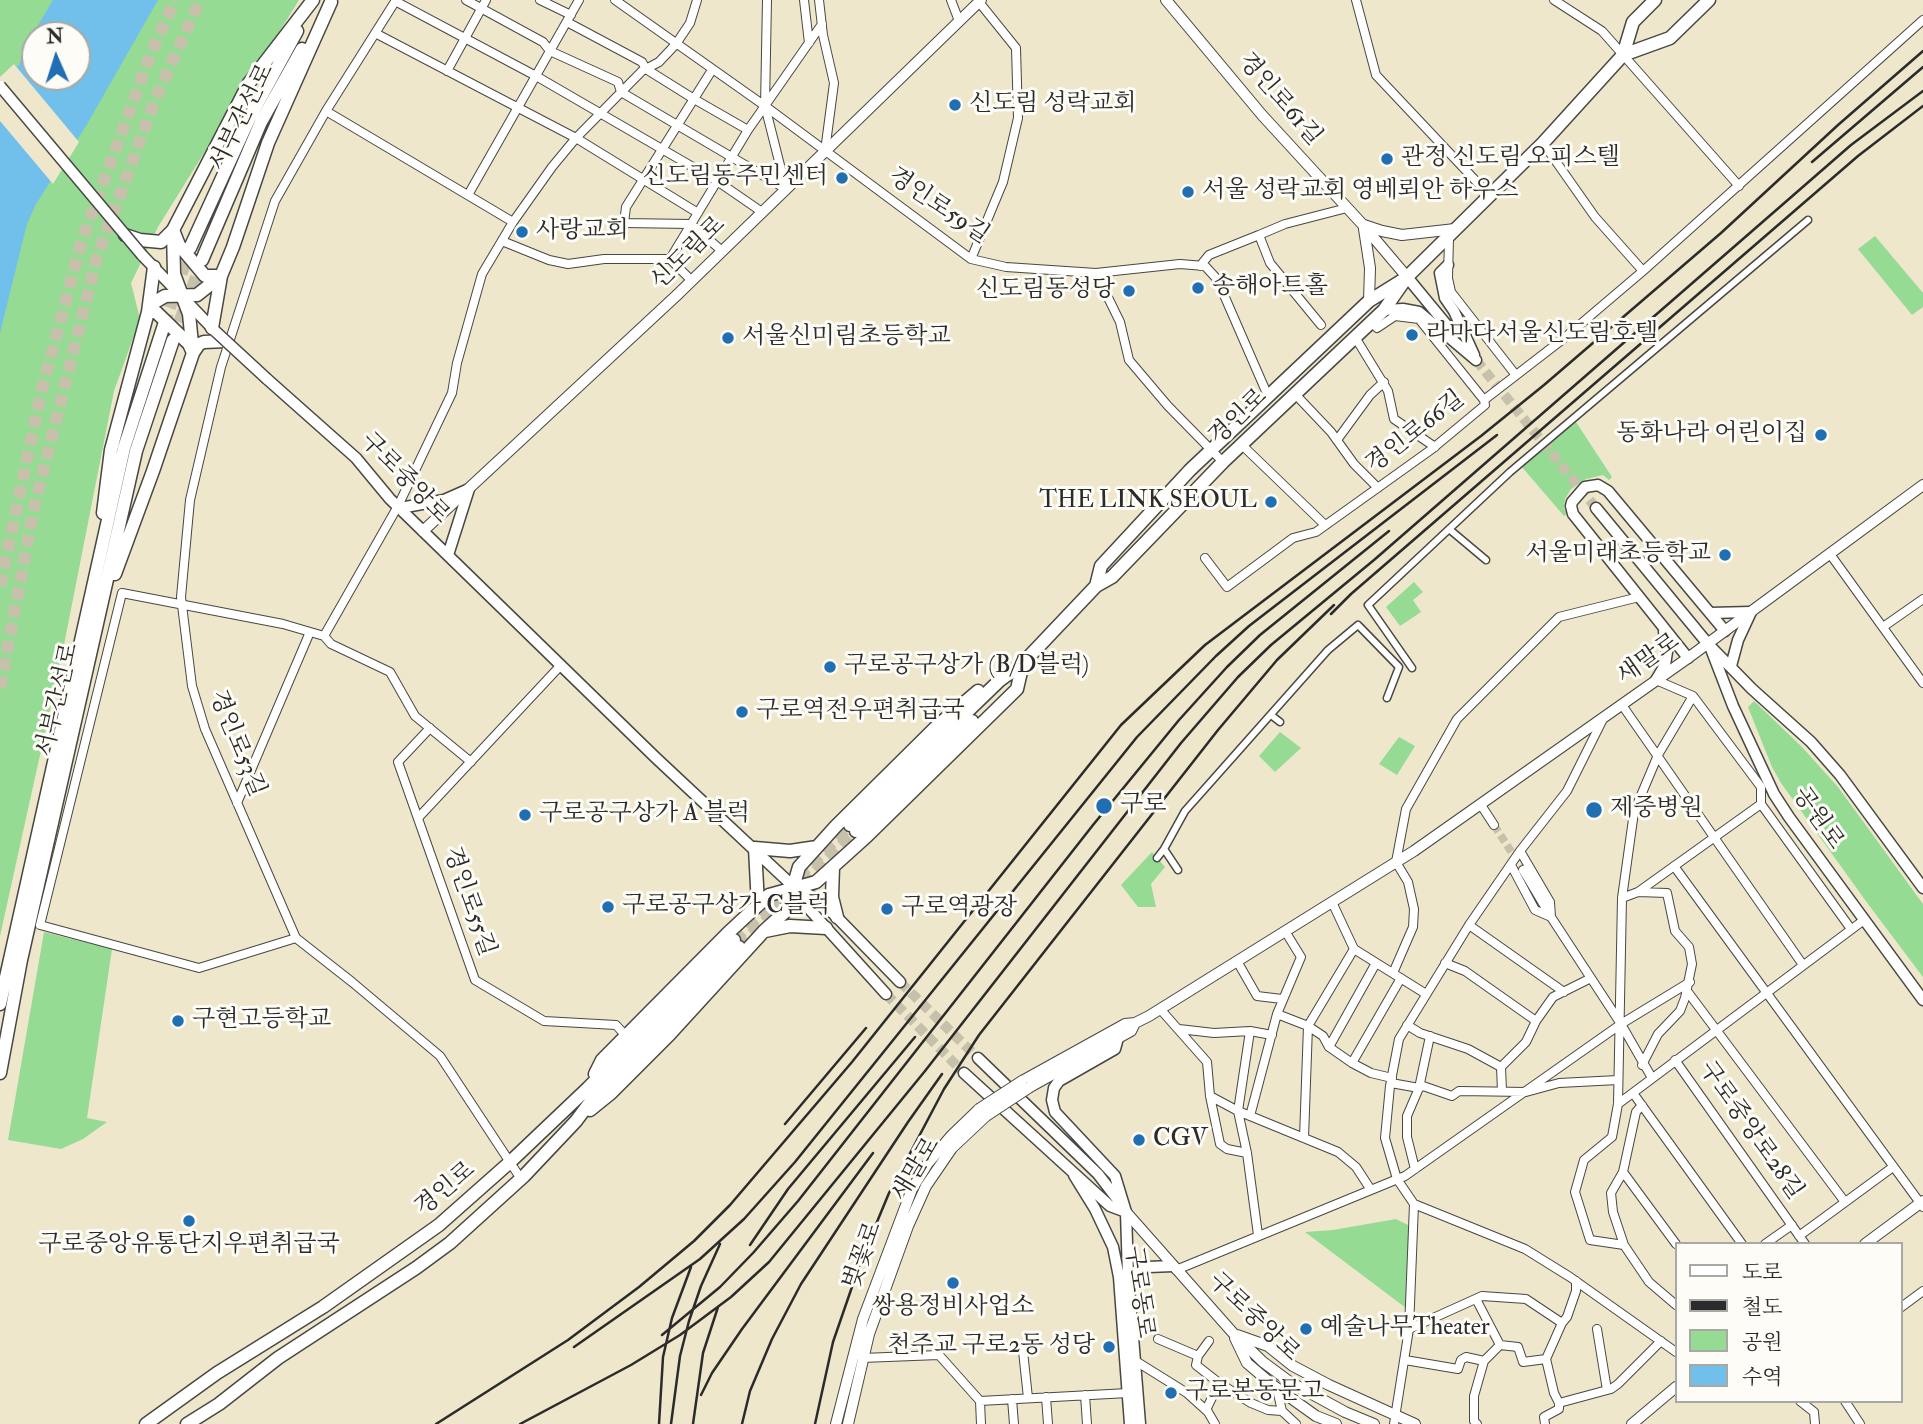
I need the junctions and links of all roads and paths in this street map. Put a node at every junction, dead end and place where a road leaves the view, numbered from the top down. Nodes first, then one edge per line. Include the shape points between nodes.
1 (314, 0) edge
2 (466, 0) edge
3 (540, 0) edge
4 (579, 0) edge
5 (615, 0) edge
6 (697, 0) edge
7 (767, 0) edge
8 (804, 0) edge
9 (819, 0) edge
10 (951, 0) edge
11 (1166, 0) edge
12 (1356, 0) edge
13 (1554, 0) edge
14 (1655, 0) edge
15 (1709, 0) edge
16 (332, 1) edge
17 (396, 1) edge
18 (980, 1) edge
19 (483, 4) edge
20 (569, 19) junction
21 (1923, 20) edge
22 (959, 21) junction
23 (822, 24) junction
24 (375, 33) junction
25 (465, 38) junction
26 (809, 43) junction
27 (676, 44) junction
28 (550, 51) junction
29 (1623, 55) junction
30 (646, 69) junction
31 (712, 70) junction
32 (447, 71) junction
33 (536, 76) junction
34 (0, 86) edge
35 (621, 92) junction
36 (694, 99) junction
37 (765, 106) junction
38 (518, 108) junction
39 (326, 111) junction
40 (600, 113) junction
41 (678, 125) junction
42 (748, 130) junction
43 (576, 138) junction
44 (1543, 143) junction
45 (662, 149) junction
46 (825, 151) junction
47 (732, 157) junction
48 (643, 181) junction
49 (717, 181) junction
50 (1740, 186) junction
51 (786, 188) junction
52 (468, 195) junction
53 (1490, 197) junction
54 (1348, 208) junction
55 (762, 212) junction
56 (698, 213) junction
57 (1808, 220) dead end
58 (513, 222) junction
59 (691, 224) junction
60 (1363, 225) junction
61 (173, 230) junction
62 (1453, 233) junction
63 (125, 235) junction
64 (1259, 235) junction
65 (502, 241) junction
66 (190, 248) tunnel mouth
67 (722, 251) junction
68 (670, 259) junction
69 (971, 259) junction
70 (202, 260) tunnel mouth
71 (1448, 265) junction
72 (1200, 266) junction
73 (154, 267) junction
74 (1643, 271) junction
75 (1096, 273) junction
76 (220, 276) junction
77 (1407, 277) junction
78 (692, 281) junction
79 (182, 296) junction
80 (1369, 301) junction
81 (1384, 310) junction
82 (149, 312) junction
83 (1371, 322) junction
84 (164, 325) tunnel mouth
85 (1321, 325) dead end
86 (214, 329) junction
87 (1355, 337) junction
88 (173, 340) tunnel mouth
89 (226, 341) junction
90 (193, 353) junction
91 (1476, 360) junction
92 (1515, 374) junction
93 (1384, 382) junction
94 (1295, 394) junction
95 (1268, 396) junction
96 (1484, 400) junction
97 (1336, 440) junction
98 (1243, 446) junction
99 (1435, 447) junction
100 (1211, 452) junction
101 (1223, 463) junction
102 (1923, 485) edge
103 (1378, 488) junction
104 (468, 489) junction
105 (399, 507) junction
106 (1596, 508) tunnel mouth
107 (1325, 525) junction
108 (1449, 529) junction
109 (423, 531) junction
110 (1830, 554) junction
111 (448, 555) junction
112 (1205, 558) dead end
113 (1486, 560) dead end
114 (1096, 586) junction
115 (1639, 597) junction
116 (1922, 601) edge
117 (182, 604) junction
118 (1751, 612) junction
119 (1710, 613) junction
120 (94, 615) junction
121 (1662, 625) junction
122 (1883, 628) junction
123 (1725, 631) junction
124 (310, 632) junction
125 (324, 636) junction
126 (1708, 643) junction
127 (1688, 659) junction
128 (1023, 663) junction
129 (561, 666) junction
130 (1412, 667) dead end
131 (1731, 667) junction
132 (1657, 680) junction
133 (1923, 683) edge
134 (1693, 696) junction
135 (1387, 698) dead end
136 (1622, 705) junction
137 (1271, 715) junction
138 (1604, 717) junction
139 (1280, 722) dead end
140 (429, 728) junction
141 (1658, 755) junction
142 (471, 762) junction
143 (237, 803) junction
144 (1761, 804) junction
145 (1480, 805) junction
146 (418, 818) junction
147 (1494, 825) tunnel mouth
148 (853, 828) tunnel mouth
149 (1713, 838) junction
150 (817, 847) junction
151 (755, 848) junction
152 (1164, 849) junction
153 (1521, 851) junction
154 (1157, 858) dead end
155 (1396, 862) junction
156 (1511, 865) junction
157 (1674, 866) junction
158 (833, 867) junction
159 (1178, 870) dead end
160 (1523, 870) tunnel mouth
161 (1921, 882) edge
162 (794, 887) junction
163 (1638, 892) junction
164 (1622, 898) junction
165 (1332, 902) junction
166 (758, 905) junction
167 (837, 917) junction
168 (1551, 917) junction
169 (1864, 920) junction
170 (1469, 925) junction
171 (826, 928) junction
172 (1851, 929) junction
173 (764, 931) junction
174 (1285, 931) junction
175 (296, 938) junction
176 (1354, 949) junction
177 (1237, 961) junction
178 (1376, 962) junction
179 (1446, 963) junction
180 (1804, 965) junction
181 (1393, 973) junction
182 (1401, 978) junction
183 (1591, 978) junction
184 (900, 982) tunnel mouth
185 (1688, 987) junction
186 (1564, 992) junction
187 (1765, 993) junction
188 (886, 994) tunnel mouth
189 (1426, 995) junction
190 (1282, 999) junction
191 (1923, 1000) edge
192 (0, 1004) edge
193 (1161, 1010) junction
194 (1277, 1014) junction
195 (1536, 1021) junction
196 (1135, 1023) junction
197 (1621, 1024) junction
198 (1407, 1025) junction
199 (1308, 1026) junction
200 (1178, 1029) junction
201 (1717, 1029) junction
202 (1250, 1031) junction
203 (1272, 1035) junction
204 (626, 1036) junction
205 (1430, 1036) junction
206 (1118, 1038) junction
207 (1329, 1047) junction
208 (978, 1058) tunnel mouth
209 (1675, 1060) junction
210 (1352, 1063) junction
211 (1643, 1065) junction
212 (1501, 1067) junction
213 (0, 1073) edge
214 (964, 1073) tunnel mouth
215 (1651, 1078) junction
216 (1392, 1080) junction
217 (1618, 1080) junction
218 (1026, 1084) junction
219 (588, 1088) junction
220 (1419, 1088) junction
221 (1502, 1091) junction
222 (1526, 1091) junction
223 (1633, 1093) junction
224 (1000, 1095) joint
225 (1210, 1096) junction
226 (1618, 1104) junction
227 (1642, 1105) junction
228 (1238, 1111) junction
229 (982, 1112) junction
230 (1250, 1116) junction
231 (576, 1121) junction
232 (1304, 1138) junction
233 (1247, 1153) junction
234 (509, 1163) junction
235 (1893, 1167) junction
236 (1415, 1169) junction
237 (1623, 1172) junction
238 (1074, 1175) junction
239 (521, 1179) junction
240 (1397, 1179) junction
241 (1371, 1190) junction
242 (1845, 1202) junction
243 (1414, 1204) junction
244 (1922, 1204) edge
245 (1126, 1212) junction
246 (1792, 1225) junction
247 (1258, 1235) junction
248 (1799, 1236) junction
249 (1675, 1242) edge
250 (1741, 1242) edge
251 (1768, 1242) edge
252 (1804, 1242) edge
253 (1868, 1242) edge
254 (1624, 1245) junction
255 (1124, 1268) junction
256 (1174, 1268) junction
257 (1576, 1281) junction
258 (1923, 1291) edge
259 (1476, 1299) junction
260 (1674, 1303) edge
261 (1902, 1307) edge
262 (1562, 1322) junction
263 (1409, 1329) junction
264 (1597, 1329) dead end
265 (1233, 1333) junction
266 (1158, 1339) dead end
267 (1209, 1341) dead end
268 (1661, 1341) junction
269 (1500, 1345) junction
270 (1023, 1351) dead end
271 (1674, 1351) edge
272 (1198, 1356) junction
273 (862, 1358) junction
274 (1546, 1359) junction
275 (1134, 1360) junction
276 (1405, 1360) junction
277 (1484, 1360) junction
278 (1219, 1383) junction
279 (1278, 1389) junction
280 (1674, 1389) edge
281 (1607, 1390) junction
282 (1128, 1392) junction
283 (1085, 1395) junction
284 (1046, 1397) junction
285 (1028, 1398) junction
286 (1012, 1399) junction
287 (980, 1401) junction
288 (1559, 1403) junction
289 (1803, 1403) edge
290 (1846, 1403) edge
291 (1385, 1408) junction
292 (1206, 1410) junction
293 (1282, 1411) junction
294 (1315, 1420) edge
295 (1396, 1420) edge
296 (1818, 1422) edge
297 (146, 1424) edge
298 (187, 1424) edge
299 (836, 1424) edge
300 (848, 1424) edge
301 (981, 1424) edge
302 (1014, 1424) edge
303 (1048, 1424) edge
304 (1087, 1424) edge
305 (1130, 1424) edge
306 (1140, 1424) edge
307 (1215, 1424) edge
308 (1296, 1424) edge
309 (1336, 1424) edge
310 (1374, 1424) edge
311 (1388, 1424) edge
312 (1416, 1424) edge
313 (1477, 1424) edge
314 (1545, 1424) edge
315 (1632, 1424) edge
316 (1860, 1424) edge

1 - 61 main road via 249,83
1 - 66 main road, 서부간선로 via 250,117
2 - 19 street
3 - 20 street
4 - 20 street
5 - 27 street, 경인로59길
6 - 27 street via 690,23
7 - 37 street
8 - 26 street
9 - 23 street
10 - 22 street
11 - 54 street, 경인로61길
12 - 53 street via 1376,75
13 - 29 street via 1602,31
14 - 29 main road, 경인로 via 1633,22
15 - 29 main road, 경인로 via 1670,38
16 - 70 main road, 서부간선로 via 261,122
16 - 76 main road via 268,142
17 - 24 street, 경인로53길
17 - 25 street
18 - 22 street, 신도림로
18 - 69 street, 신도림로 via 1016,48 1018,118 1003,182
19 - 25 street
19 - 28 street
20 - 28 street
20 - 30 street via 642,62
21 - 50 street, 경인로66길
22 - 46 street, 신도림로
23 - 26 street
23 - 46 street via 834,83
24 - 32 street
24 - 39 street, 경인로53길
25 - 32 street
25 - 33 street
26 - 37 street
27 - 30 street
27 - 31 street, 경인로59길
28 - 33 street
28 - 35 street via 618,82
29 - 44 main road, 경인로
29 - 50 street
30 - 35 street
30 - 36 street
31 - 36 street
31 - 37 street, 경인로59길
32 - 38 street
33 - 38 street
33 - 40 street
34 - 63 main road, 구로중앙로, bridge
35 - 40 street
35 - 41 street
36 - 41 street
36 - 42 street
37 - 42 street
37 - 46 street, 경인로59길
37 - 51 street
38 - 43 street
38 - 52 street
39 - 52 street
39 - 117 street, 경인로53길 via 275,201 221,367 190,500
40 - 43 street
40 - 45 street
41 - 45 street
41 - 47 street
42 - 47 street
43 - 48 street
43 - 58 street
44 - 53 main road, 경인로
44 - 74 street via 1595,217
45 - 48 street
45 - 49 street
46 - 51 street, 신도림로
46 - 69 street, 경인로59길
47 - 49 street
47 - 51 street
48 - 56 street
48 - 59 street via 626,207 624,223
49 - 55 street
49 - 56 street
50 - 74 street, 경인로66길
51 - 55 street, 신도림로
52 - 58 street
53 - 62 main road, 경인로
54 - 60 street, 경인로61길
54 - 64 street
55 - 67 street, 신도림로
56 - 59 street
57 - 108 street
58 - 65 street
59 - 67 street
59 - 68 street
60 - 62 street via 1402,234
60 - 77 street, 경인로61길
60 - 80 street via 1370,268
61 - 63 main road via 161,242
61 - 76 main road via 205,276
61 - 79 main road via 174,274
62 - 71 street
62 - 77 main road, 경인로
63 - 73 main road, 구로중앙로, bridge
64 - 72 street via 1209,255
64 - 85 street via 1270,263
65 - 68 street via 568,264
65 - 105 street via 482,274 452,393
67 - 78 street, 신도림로
68 - 78 street
69 - 75 street, 경인로59길 via 1006,267
71 - 91 main road via 1440,272 1445,299
71 - 92 street via 1451,292
72 - 75 street
72 - 95 street, 경인로 via 1217,279
73 - 79 main road, 구로중앙로
73 - 82 main road
74 - 92 street, 경인로66길
75 - 100 street via 1119,322 1129,360
76 - 79 main road via 197,295
76 - 86 main road
77 - 80 main road, 경인로
77 - 81 main road, 경인로
77 - 91 main road
78 - 104 street, 신도림로
79 - 82 main road via 165,296
79 - 86 main road, 구로중앙로
79 - 90 main road via 191,324
80 - 95 main road, 경인로
81 - 83 main road, 경인로
81 - 91 main road via 1419,312
82 - 90 main road via 156,312
82 - 120 main road via 111,450
83 - 87 main road, 경인로
83 - 96 street via 1377,328 1395,316 1419,318
84 - 120 main road, 서부간선로 via 124,448
86 - 89 main road, 구로중앙로, bridge
87 - 93 street
87 - 94 main road, 경인로
88 - 120 main road, 서부간선로 via 135,451
89 - 90 main road via 204,342
89 - 105 main road, 구로중앙로, bridge via 356,457
90 - 120 main road via 153,471
92 - 96 street, 경인로66길
93 - 97 street
93 - 99 street via 1394,419
94 - 97 street
94 - 98 main road, 경인로
95 - 100 main road, 경인로
96 - 99 street, 경인로66길 via 1485,405
97 - 103 street
98 - 101 main road, 경인로
98 - 107 street
99 - 103 street, 경인로66길
100 - 101 street
100 - 114 main road, 경인로 via 1101,566
101 - 114 main road, 경인로 via 1112,577
102 - 110 street, 새말로
103 - 107 street, 경인로66길
104 - 105 main road via 444,500
104 - 109 street, 신도림로
104 - 111 main road
105 - 109 main road, 구로중앙로
105 - 125 street
106 - 126 main road, 공원로
107 - 112 street, 경인로66길 via 1293,538 1227,587
108 - 113 street
108 - 130 street via 1368,605
109 - 111 main road, 구로중앙로
110 - 118 street, 새말로
110 - 122 street
111 - 129 main road, 구로중앙로
114 - 128 main road, 경인로
115 - 119 main road via 1573,514 1572,502 1586,487 1598,485 1608,491
115 - 121 main road
115 - 155 street via 1559,617 1457,719 1406,809
116 - 122 street
117 - 124 street
117 - 143 street, 경인로53길 via 192,685 205,729
117 - 175 street via 122,593 40,925 198,968
118 - 119 main road
118 - 123 street, 새말로
118 - 131 main road
119 - 123 main road
120 - 192 main road, 서부간선로
120 - 213 main road, 서부간선로
121 - 127 main road
121 - 132 main road via 1667,652
122 - 133 street
123 - 126 street, 새말로
124 - 125 street
124 - 143 street
125 - 140 street via 331,644 390,672 415,716
126 - 127 street, 새말로
126 - 131 main road, 공원로
126 - 169 main road, 공원로 via 1774,794
127 - 132 street, 새말로
128 - 148 main road, 경인로 via 1005,689
128 - 150 main road via 994,678 937,726
128 - 158 main road via 1017,690
129 - 142 street
129 - 151 main road, 구로중앙로
131 - 161 main road, 공원로 via 1811,742
132 - 134 street, 공원로
132 - 136 street, 새말로
134 - 141 street
134 - 144 street, 공원로 via 1761,787
135 - 137 street via 1399,667 1358,625 1328,650
136 - 138 street, 새말로
136 - 141 street
137 - 139 street
137 - 152 street via 1185,811
138 - 145 street, 새말로
138 - 153 street via 1567,790
140 - 142 street
140 - 146 street, 경인로55길 via 398,762
141 - 149 street
141 - 164 street via 1634,812
142 - 146 street
143 - 175 street, 경인로53길
144 - 149 street
144 - 172 street, 공원로
145 - 147 street
145 - 155 street, 새말로
146 - 204 street, 경인로55길 via 475,980 544,1021 615,1025
149 - 157 street
149 - 180 street
150 - 151 main road via 790,851
150 - 162 main road via 799,867
151 - 162 main road, 구로중앙로
151 - 166 main road
152 - 154 street
152 - 159 street
153 - 156 street
153 - 168 street via 1550,902
155 - 165 street, 새말로
155 - 181 street via 1408,882 1414,909 1413,927
156 - 168 street via 1535,910
156 - 170 street
157 - 163 street
157 - 187 street
158 - 162 main road via 816,882
158 - 167 main road
160 - 168 street
162 - 166 main road via 769,895
162 - 167 main road, 구로중앙로 via 822,902
162 - 171 main road, 구로중앙로
162 - 173 main road via 786,911
163 - 164 street
163 - 185 street via 1667,893 1675,931 1689,947
164 - 197 street
165 - 174 street, 새말로
165 - 176 street
166 - 204 main road
167 - 184 main road, 구로중앙로
168 - 183 street
169 - 172 street
169 - 191 main road, 공원로
170 - 179 street
170 - 186 street
171 - 173 main road via 790,926
171 - 188 main road, 구로중앙로
172 - 180 street
173 - 231 main road via 617,1088
174 - 177 street, 새말로
174 - 190 street via 1301,957
175 - 234 street, 경인로53길 via 440,1056
176 - 178 street
176 - 199 street
177 - 190 street via 1257,996
177 - 193 street, 새말로
178 - 181 street
178 - 207 street
179 - 189 street
179 - 195 street via 1465,971
180 - 187 street
181 - 182 street
182 - 189 street
182 - 210 street
183 - 186 street
183 - 197 street
185 - 197 street
185 - 201 street
185 - 211 street via 1680,1011 1658,1034
186 - 195 street via 1553,997
187 - 201 street
187 - 235 street
189 - 198 street
190 - 194 street
193 - 196 street, 새말로
193 - 200 street
194 - 199 street
194 - 203 street
195 - 212 street via 1526,1042
196 - 206 street, 새말로
196 - 218 street, 새말로 via 1125,1024
197 - 211 street
197 - 217 street
197 - 222 street
198 - 205 street
198 - 216 street via 1399,1040
199 - 207 street
199 - 232 street
200 - 202 street
200 - 225 street via 1207,1062
201 - 209 street
201 - 242 street
202 - 203 street
202 - 228 street
203 - 230 street
204 - 219 main road via 602,1060
205 - 212 street
205 - 220 street
206 - 218 street, 새말로
206 - 245 main road, 구로동로 via 1115,1048 1059,1081 1052,1100 1055,1112 1115,1176
207 - 210 street
208 - 245 main road, 구로중앙로, bridge via 1098,1174
209 - 215 street
209 - 246 street, 구로중앙로28길
210 - 216 street
211 - 215 street
212 - 221 street
214 - 238 main road, 구로중앙로, bridge
215 - 223 street
216 - 220 street
216 - 240 street via 1385,1138
217 - 222 street via 1559,1083
217 - 226 street
218 - 224 street, 새말로, bridge
218 - 229 street, 새말로, bridge
219 - 231 main road, 경인로 via 736,943 600,1089
219 - 234 main road, 경인로
220 - 221 street via 1452,1096 1459,1091
220 - 236 street via 1407,1116
221 - 222 street
222 - 236 street
223 - 226 street
223 - 227 street
224 - 229 street, 벚꽃로, bridge
225 - 228 street
225 - 233 street via 1220,1144
226 - 254 street via 1612,1137 1584,1160 1575,1192 1590,1240
227 - 237 street via 1636,1112
227 - 250 street
228 - 230 street
228 - 233 street
229 - 273 street, 새말로 via 926,1186
229 - 299 street, 벚꽃로 via 952,1135 912,1189 863,1319
230 - 232 street
231 - 239 main road, 경인로
232 - 241 street via 1345,1158
233 - 247 street
234 - 239 street, 경인로53길
234 - 297 main road, 경인로 via 439,1225
235 - 242 street
235 - 244 street
236 - 240 street
237 - 249 street
237 - 254 street via 1611,1193
238 - 245 main road, 구로중앙로 via 1110,1206
238 - 255 main road, 구로동로
239 - 298 main road, 경인로 via 450,1243
240 - 241 street
240 - 243 street
241 - 247 street
242 - 248 street
243 - 257 street via 1525,1249
243 - 263 street
244 - 253 street
245 - 255 main road, 구로동로
245 - 256 street, 구로중앙로
246 - 248 street, 구로중앙로28길
246 - 251 street, 구로중앙로28길
247 - 256 street
248 - 252 street, 구로중앙로28길
254 - 260 street via 1648,1282
255 - 256 main road
255 - 275 main road, 구로동로
255 - 282 main road, 구로동로
256 - 265 street, 구로중앙로
257 - 262 street via 1576,1292
257 - 268 street
258 - 261 street
259 - 262 street via 1526,1299
259 - 263 street
259 - 269 street
262 - 274 street
263 - 276 street
264 - 281 street
265 - 279 street via 1247,1363
265 - 291 street via 1268,1346 1329,1385
265 - 310 street, 구로중앙로 via 1290,1381
266 - 272 street
267 - 272 street, 구로중앙로
268 - 271 street
268 - 281 street
269 - 274 street via 1518,1347 1523,1362
269 - 277 street
270 - 285 street
272 - 278 street via 1196,1365
273 - 287 street via 939,1354
273 - 300 street, 새말로
274 - 288 street
275 - 292 street via 1168,1379
275 - 306 main road, 구로동로
276 - 277 street via 1458,1369 1466,1357
276 - 295 street
277 - 313 street via 1474,1396
278 - 292 street
278 - 293 street via 1251,1403
279 - 293 street
279 - 294 street
280 - 315 street
281 - 288 street
282 - 283 street
282 - 305 main road, 구로동로
283 - 284 street
283 - 304 street
284 - 285 street
284 - 303 street
285 - 286 street
286 - 287 street
286 - 302 street
287 - 301 street
288 - 314 street via 1559,1409 1544,1417
289 - 296 street
290 - 316 street
291 - 295 street
291 - 311 street
292 - 307 street
293 - 308 street
294 - 309 street
295 - 312 street

